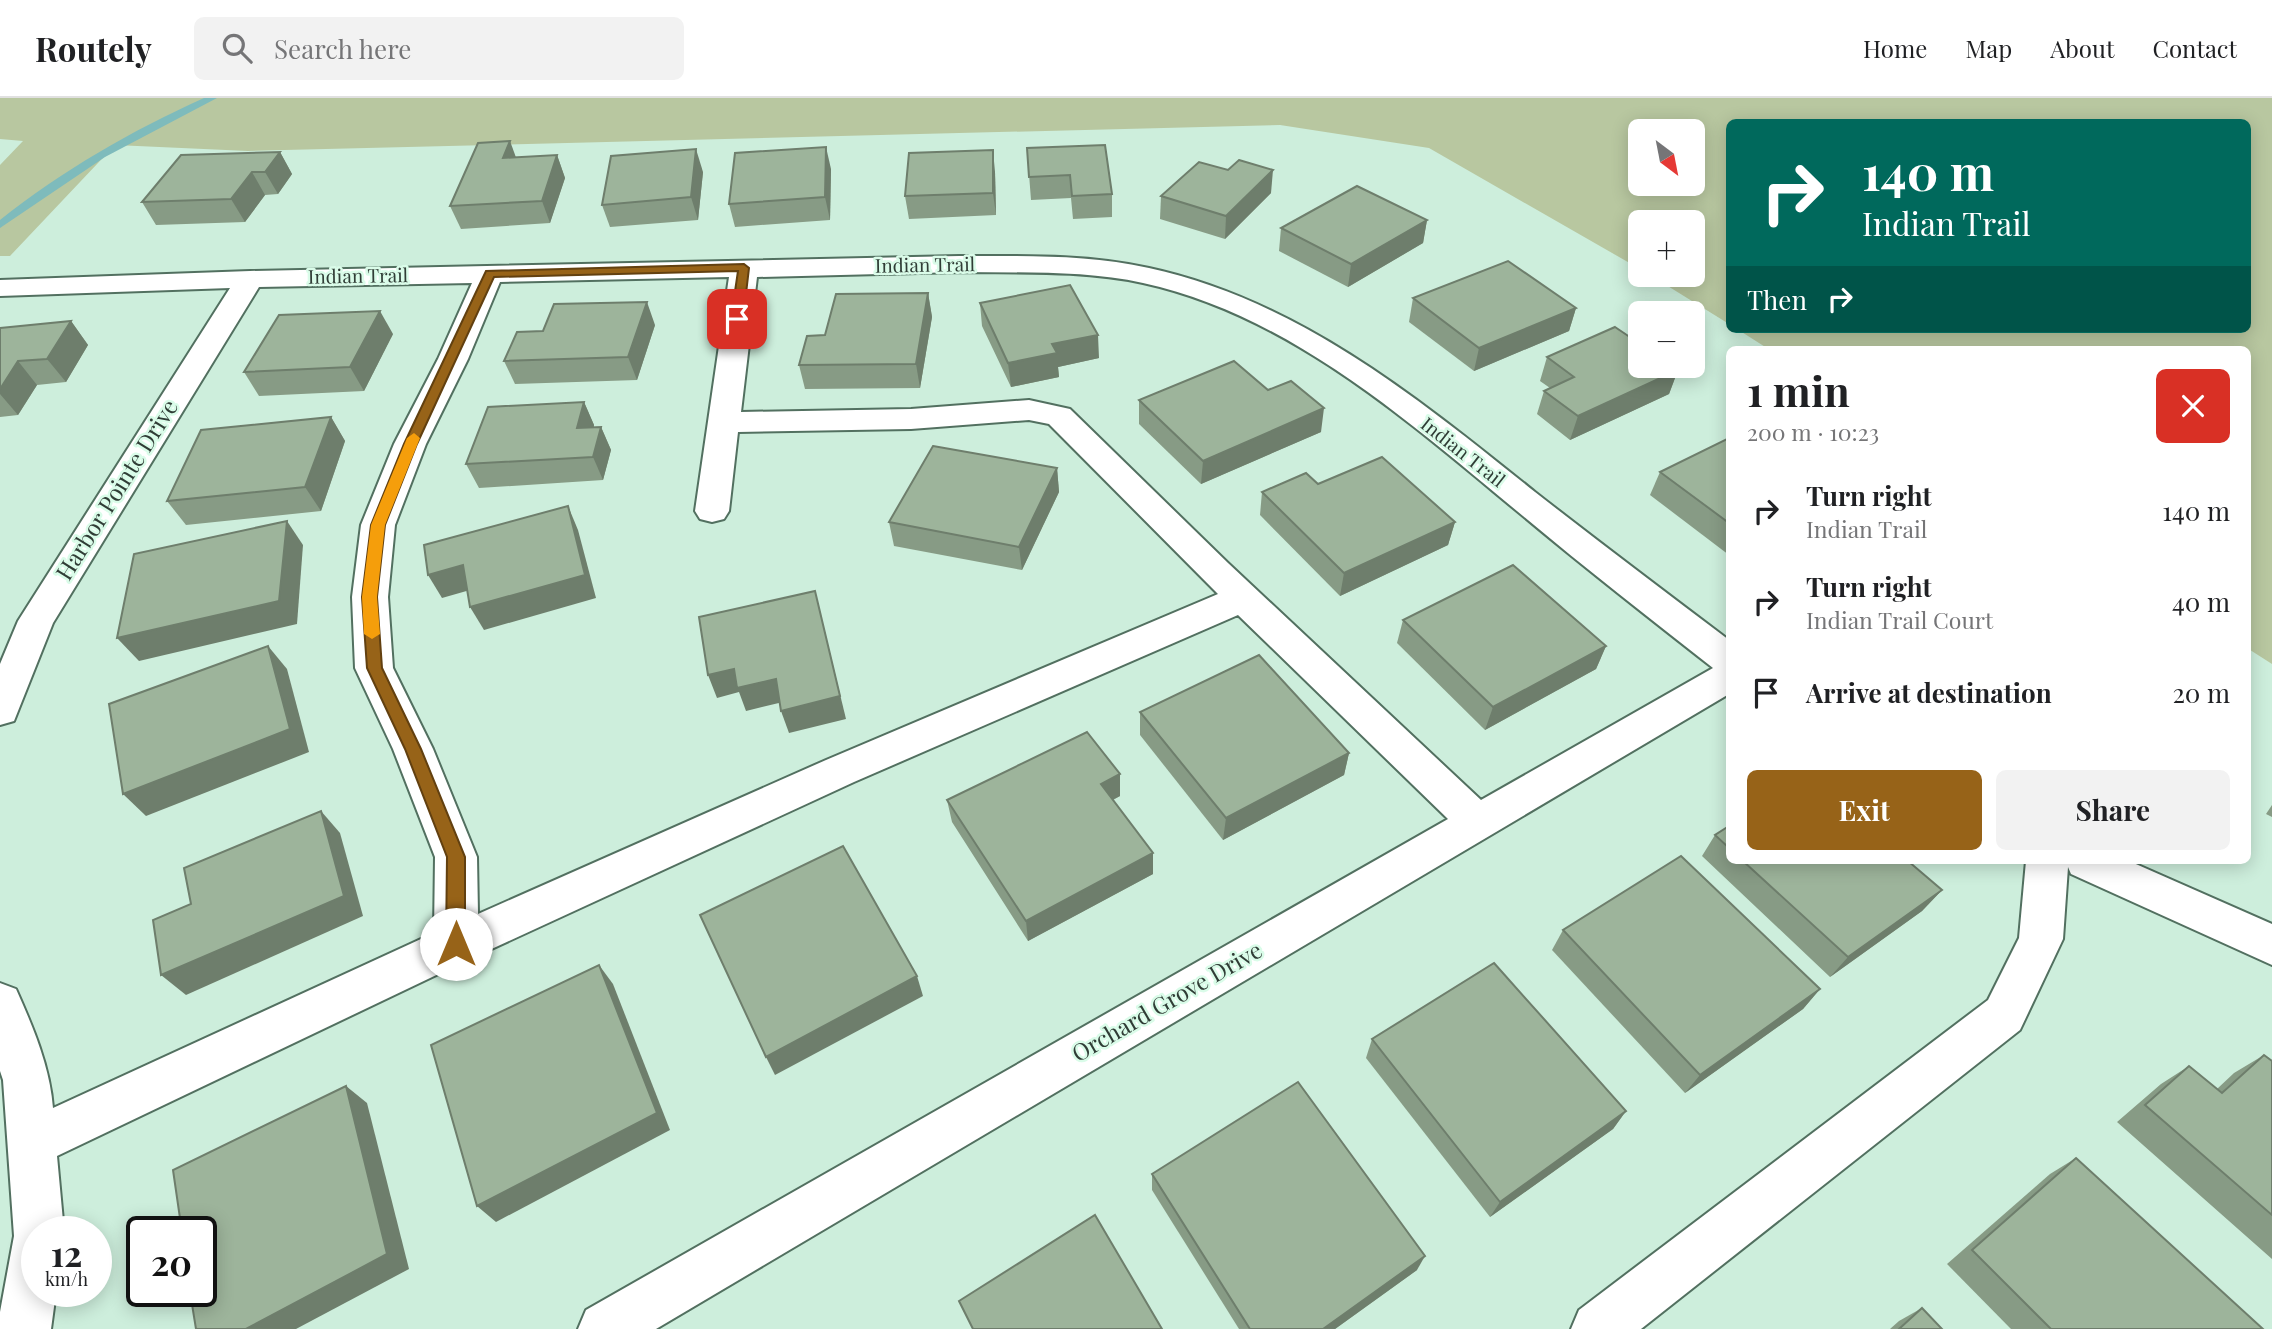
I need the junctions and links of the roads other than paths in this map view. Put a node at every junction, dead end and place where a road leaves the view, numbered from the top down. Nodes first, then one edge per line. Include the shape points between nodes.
1 (744, 268) junction
2 (490, 273) junction
3 (250, 279) junction
4 (0, 288) edge
5 (723, 422) junction
6 (712, 511) dead end
7 (1243, 598) junction
8 (1726, 658) edge
9 (1726, 678) edge
10 (0, 710) edge
11 (1478, 822) junction
12 (2047, 864) edge
13 (2093, 864) edge
14 (456, 944) junction
15 (2272, 945) edge
16 (0, 1004) edge
17 (32, 1143) junction
18 (37, 1216) edge
19 (27, 1307) edge
20 (24, 1329) edge
21 (605, 1329) edge
22 (1598, 1329) edge

1 - 2 street, Indian Trail
1 - 5 street
1 - 8 street, Indian Trail via 1069,265 1149,275 1212,294 1269,319 1389,396
2 - 3 street, Indian Trail
2 - 14 street via 410,444 378,525 370,597 374,668 413,749 456,857
3 - 4 street, Indian Trail
3 - 10 street, Harbor Pointe Drive via 36,621
5 - 6 street
5 - 7 street via 911,419 1030,410 1059,416
7 - 11 street
7 - 14 street via 840,771
9 - 11 street, Orchard Grove Drive
11 - 21 street, Orchard Grove Drive
12 - 22 street via 2041,939 2004,1015
13 - 15 street
14 - 17 street
16 - 17 street via 27,1080
17 - 18 street
19 - 20 street

